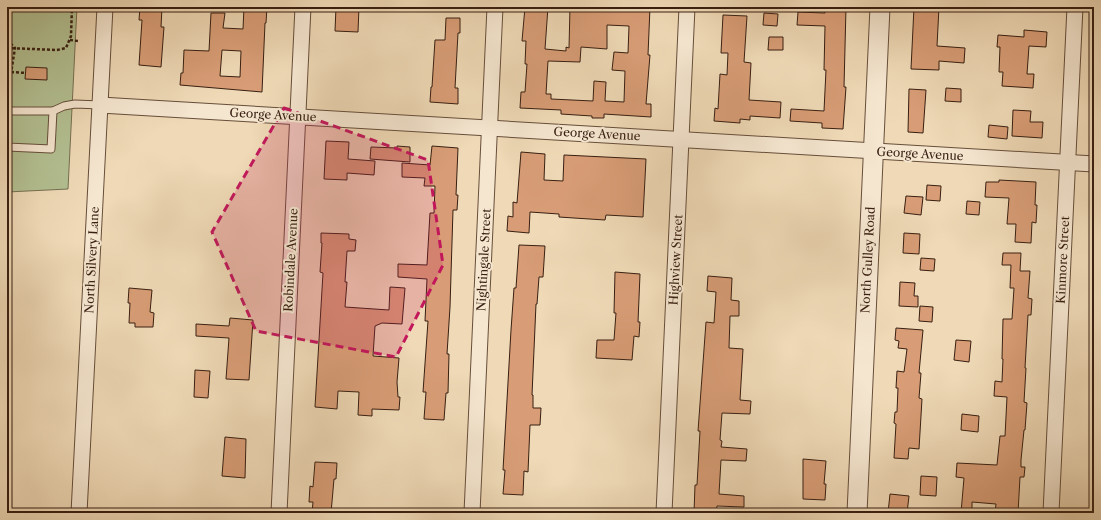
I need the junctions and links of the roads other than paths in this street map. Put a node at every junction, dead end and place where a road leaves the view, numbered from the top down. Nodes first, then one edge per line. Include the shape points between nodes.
1 (105, 7) edge
2 (303, 7) edge
3 (495, 7) edge
4 (687, 7) edge
5 (880, 7) edge
6 (1075, 7) edge
7 (100, 105) junction
8 (7, 111) edge
9 (53, 111) junction
10 (298, 117) junction
11 (490, 128) junction
12 (682, 139) junction
13 (7, 147) edge
14 (873, 151) junction
15 (1067, 162) junction
16 (1094, 164) edge
17 (79, 513) edge
18 (279, 513) edge
19 (472, 513) edge
20 (664, 513) edge
21 (857, 513) edge
22 (1051, 513) edge

1 - 7 street, North Silvery Lane
2 - 10 street, Robindale Avenue
3 - 11 street, Nightingale Street
4 - 12 street, Highview Street
5 - 14 street, North Gulley Road
6 - 15 street, Kinmore Street
7 - 9 lane via 75,104
7 - 10 street, George Avenue
7 - 17 street, North Silvery Lane
8 - 9 lane
9 - 13 lane via 50,149
10 - 11 street, George Avenue
10 - 18 street, Robindale Avenue
11 - 12 street, George Avenue
11 - 19 street, Nightingale Street
12 - 14 street, George Avenue
12 - 20 street, Highview Street
14 - 15 street, George Avenue
14 - 21 street, North Gulley Road
15 - 16 street, George Avenue
15 - 22 street, Kinmore Street

